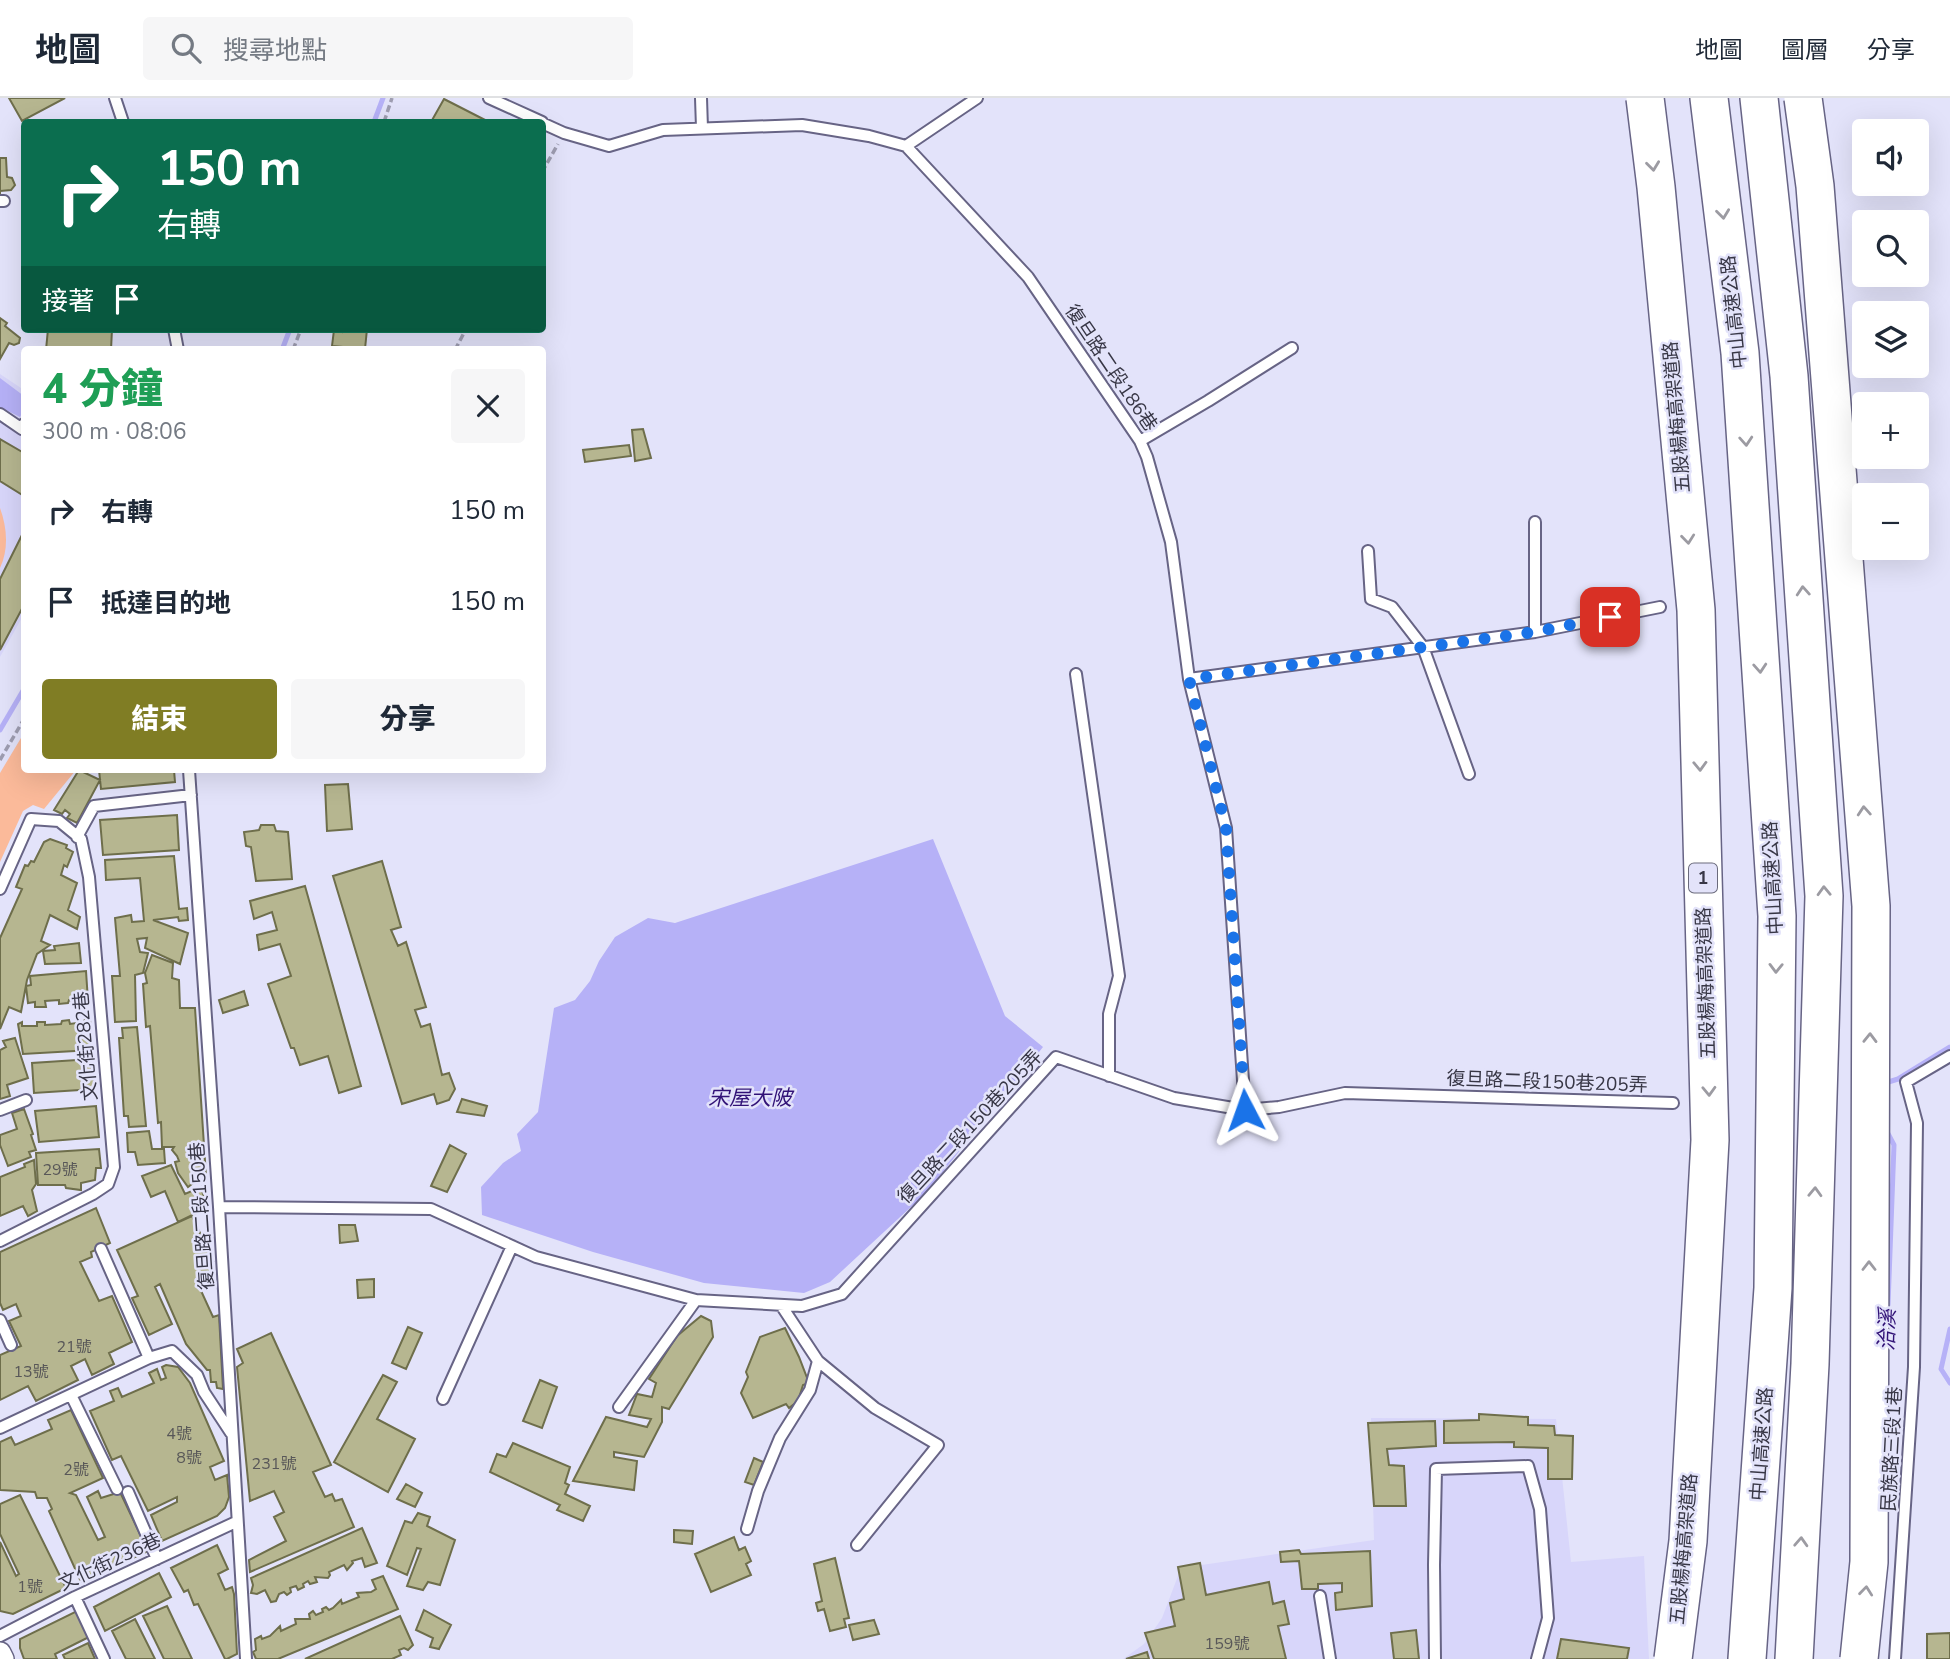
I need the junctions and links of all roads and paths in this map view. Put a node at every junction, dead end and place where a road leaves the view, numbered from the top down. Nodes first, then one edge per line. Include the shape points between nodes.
1 (115, 98) edge
2 (392, 98) edge
3 (489, 98) edge
4 (701, 98) edge
5 (976, 98) edge
6 (1645, 98) edge
7 (1709, 98) edge
8 (1759, 98) edge
9 (1803, 98) edge
10 (122, 119) edge
11 (385, 119) edge
12 (534, 119) edge
13 (546, 125) edge
14 (702, 128) junction
15 (564, 133) junction
16 (905, 146) junction
17 (546, 165) edge
18 (1292, 348) dead end
19 (0, 414) edge
20 (21, 428) edge
21 (1139, 441) junction
22 (1535, 523) dead end
23 (1368, 551) dead end
24 (1660, 607) dead end
25 (1535, 632) junction
26 (1423, 647) junction
27 (1076, 674) dead end
28 (1189, 679) junction
29 (21, 724) edge
30 (0, 760) edge
31 (189, 773) edge
32 (1469, 774) dead end
33 (191, 795) junction
34 (77, 836) junction
35 (0, 888) edge
36 (1950, 1056) edge
37 (1110, 1076) junction
38 (26, 1100) dead end
39 (1673, 1103) dead end
40 (0, 1110) edge
41 (1245, 1110) junction
42 (219, 1208) junction
43 (0, 1241) edge
44 (512, 1246) junction
45 (101, 1249) dead end
46 (696, 1300) junction
47 (781, 1305) junction
48 (0, 1320) edge
49 (11, 1345) dead end
50 (149, 1358) junction
51 (818, 1361) junction
52 (71, 1395) junction
53 (443, 1399) dead end
54 (619, 1407) dead end
55 (0, 1428) edge
56 (232, 1436) junction
57 (236, 1522) junction
58 (747, 1529) dead end
59 (857, 1545) dead end
60 (158, 1559) junction
61 (1320, 1595) dead end
62 (75, 1597) junction
63 (0, 1636) edge
64 (0, 1653) edge
65 (3, 1659) edge
66 (104, 1659) edge
67 (246, 1659) edge
68 (1330, 1659) edge
69 (1435, 1659) edge
70 (1537, 1659) edge
71 (1673, 1659) edge
72 (1747, 1659) edge
73 (1794, 1659) edge
74 (1858, 1659) edge
75 (1895, 1659) edge

1 - 10 lane
2 - 11 path
3 - 12 lane
4 - 14 lane
5 - 16 lane
6 -> 71 highway, 五股楊梅高架道路 / 1, bridge via 1696,610 1710,1140 1688,1541
7 -> 72 highway, 中山高速公路 via 1740,353 1777,916 1773,1288
73 -> 8 highway via 1810,1364 1824,895 1789,376
74 -> 9 highway, bridge via 1869,1562 1871,906 1815,186
13 - 15 lane
14 - 15 lane via 663,130 609,146
14 - 16 lane via 802,125
15 - 17 path
16 - 21 lane, 復旦路二段186巷 via 1028,277
18 - 21 lane
19 - 20 lane
21 - 28 lane, 復旦路二段186巷 via 1171,542
22 - 25 lane
23 - 26 lane via 1371,599 1392,607
24 - 25 lane
25 - 26 lane
26 - 28 lane
26 - 32 lane
27 - 37 lane via 1119,976 1109,1014
28 - 41 lane, 復旦路二段186巷 via 1226,828
29 - 30 path
31 - 33 lane, 復旦路二段150巷
33 - 34 lane via 94,806
33 - 42 lane, 復旦路二段150巷
34 - 35 lane via 59,821 31,819
34 - 43 lane, 文化街282巷 via 89,877 114,1167 108,1184 93,1194
36 - 75 lane, 民族路三段1巷 via 1906,1082 1917,1123 1914,1367
37 - 41 lane, 復旦路二段150巷205弄 via 1174,1098
37 - 47 lane, 復旦路二段150巷205弄 via 1056,1057 842,1294 802,1306
38 - 40 lane
39 - 41 lane, 復旦路二段150巷205弄 via 1345,1093
42 - 44 lane, 復旦路二段150巷205弄 via 432,1209
42 - 56 lane, 復旦路二段150巷
44 - 46 lane, 復旦路二段150巷205弄 via 536,1257
44 - 53 lane
45 - 50 lane
46 - 47 lane, 復旦路二段150巷205弄
46 - 54 lane
47 - 51 lane
48 - 49 lane
50 - 52 lane
50 - 56 lane via 172,1351 197,1375
51 - 58 lane via 810,1390 780,1438
51 - 59 lane via 875,1408 938,1445
52 - 55 lane
52 - 60 lane
56 - 57 lane, 復旦路二段150巷
57 - 60 lane, 文化街236巷
57 - 67 lane, 復旦路二段150巷
60 - 62 lane, 文化街236巷
61 - 68 lane
62 - 63 lane, 文化街236巷
62 - 66 lane
64 - 65 street
69 - 70 lane via 1436,1468 1528,1466 1541,1508 1548,1618

